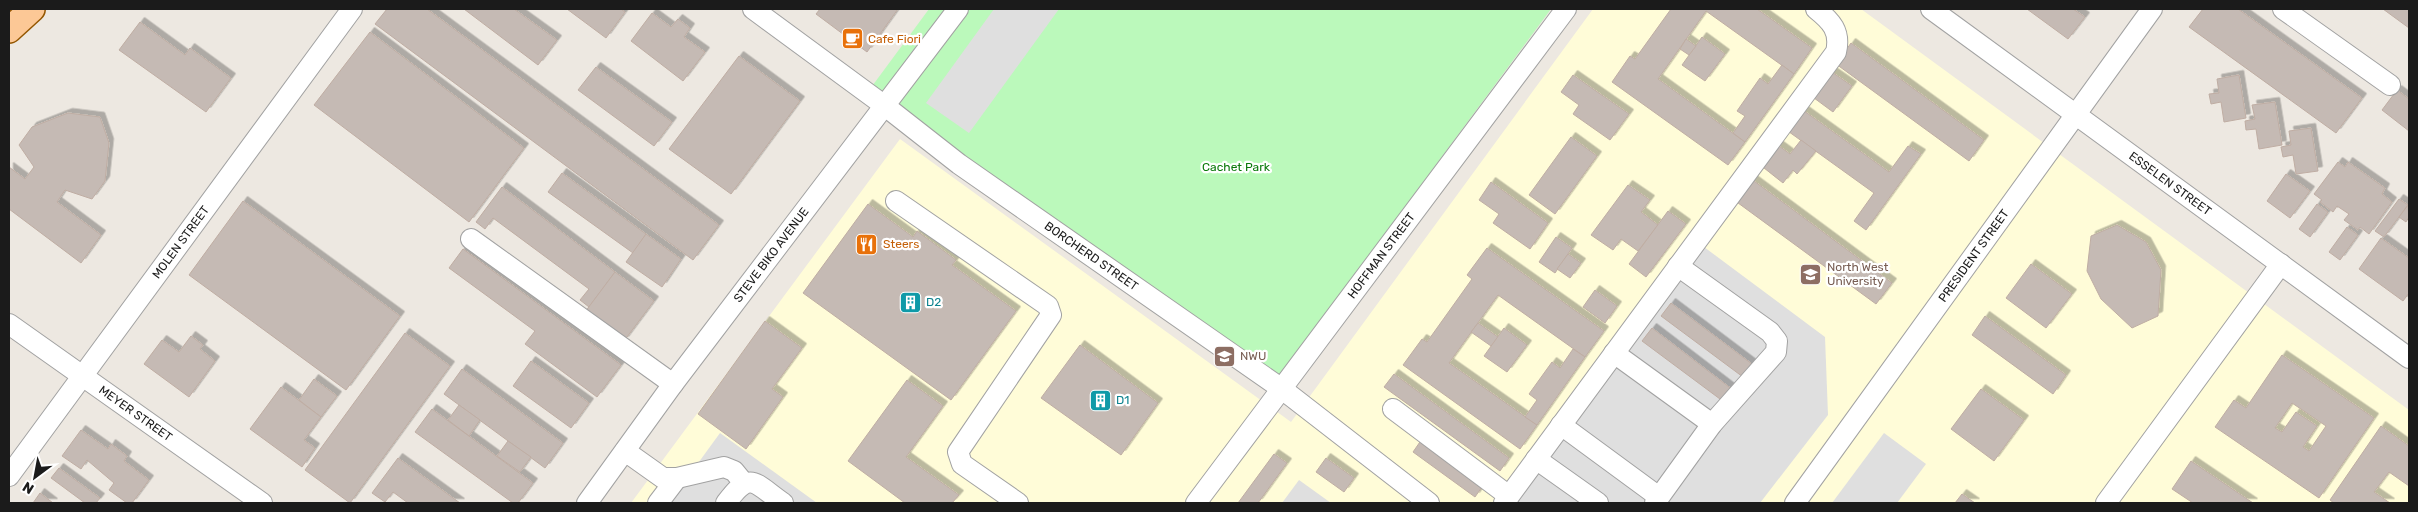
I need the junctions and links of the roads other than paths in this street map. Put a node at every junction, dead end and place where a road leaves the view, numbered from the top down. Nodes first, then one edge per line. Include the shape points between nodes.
1 (32, 9) edge
2 (352, 9) edge
3 (753, 9) edge
4 (958, 9) edge
5 (1566, 9) edge
6 (1816, 9) edge
7 (1931, 9) edge
8 (2152, 9) edge
9 (2283, 9) edge
10 (9, 30) edge
11 (2390, 85) dead end
12 (885, 106) junction
13 (2075, 113) junction
14 (896, 201) dead end
15 (471, 239) dead end
16 (2281, 264) junction
17 (1678, 266) junction
18 (9, 324) edge
19 (1614, 353) junction
20 (2409, 358) edge
21 (83, 377) junction
22 (673, 384) junction
23 (1282, 389) junction
24 (1393, 410) dead end
25 (1712, 424) junction
26 (1562, 425) junction
27 (625, 451) junction
28 (1536, 459) junction
29 (9, 476) edge
30 (677, 478) junction
31 (743, 482) junction
32 (1512, 499) edge
33 (1657, 500) edge
34 (1421, 501) edge
35 (262, 503) edge
36 (587, 503) edge
37 (658, 503) edge
38 (726, 503) edge
39 (782, 503) edge
40 (1018, 503) edge
41 (1196, 503) edge
42 (1598, 503) edge
43 (1795, 503) edge
44 (2106, 503) edge

1 - 10 main road
2 - 21 street, MOLEN STREET
3 - 12 street, BORCHERD STREET
4 - 12 street, STEVE BIKO AVENUE
5 - 23 street, HOFFMAN STREET
6 - 17 street via 1830,20 1836,31 1836,52
7 - 13 street, ESSELEN STREET
8 - 13 street, PRESIDENT STREET
9 - 11 street
12 - 22 street, STEVE BIKO AVENUE
12 - 23 street, BORCHERD STREET via 967,170
13 - 16 street, ESSELEN STREET
13 - 43 street, PRESIDENT STREET
14 - 40 street via 1048,306 1051,316 958,452 962,464
15 - 22 street
16 - 20 street, ESSELEN STREET
16 - 44 street
17 - 19 street
17 - 25 street via 1770,332 1777,341 1776,352
18 - 21 street, MEYER STREET
19 - 25 street
19 - 26 street
21 - 29 street, MOLEN STREET
21 - 35 street, MEYER STREET
22 - 27 street, STEVE BIKO AVENUE
23 - 34 street, BORCHERD STREET
23 - 41 street, HOFFMAN STREET
24 - 32 street
25 - 33 street
26 - 28 street
26 - 33 street
27 - 30 street via 663,478
27 - 36 street, STEVE BIKO AVENUE
28 - 32 street
28 - 42 street
30 - 31 street via 724,467 734,471
30 - 37 street
31 - 38 street
31 - 39 street via 755,484

